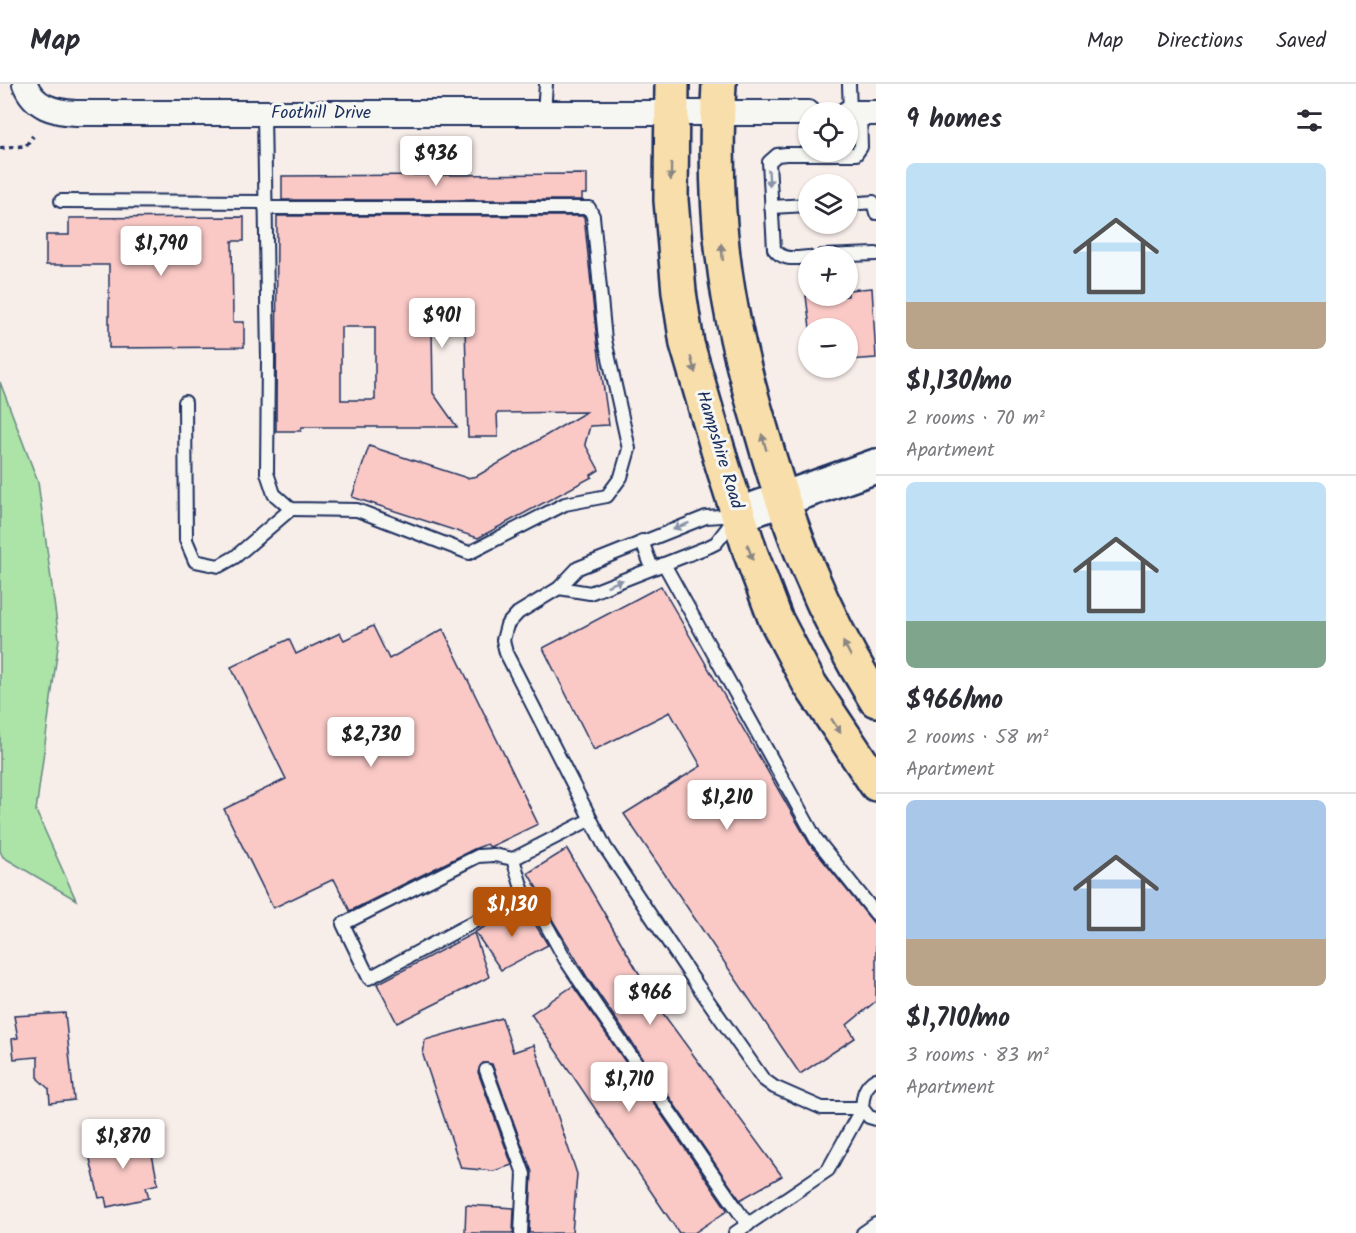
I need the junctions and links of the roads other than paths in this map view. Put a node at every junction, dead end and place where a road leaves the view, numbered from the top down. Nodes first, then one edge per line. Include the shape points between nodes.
1 (25, 84) edge
2 (546, 84) edge
3 (849, 84) edge
4 (672, 99) edge
5 (718, 99) edge
6 (855, 102) edge
7 (798, 111) edge
8 (264, 113) junction
9 (858, 113) edge
10 (544, 114) junction
11 (858, 151) edge
12 (798, 154) edge
13 (61, 201) dead end
14 (858, 203) edge
15 (265, 205) junction
16 (798, 206) edge
17 (771, 207) junction
18 (876, 213) edge
19 (876, 254) edge
20 (858, 255) edge
21 (798, 257) edge
22 (185, 402) dead end
23 (876, 466) edge
24 (780, 498) junction
25 (291, 509) junction
26 (738, 515) junction
27 (642, 541) junction
28 (658, 566) junction
29 (559, 588) junction
30 (876, 700) edge
31 (876, 784) edge
32 (589, 820) junction
33 (513, 859) junction
34 (524, 895) junction
35 (876, 914) edge
36 (486, 1070) dead end
37 (876, 1079) edge
38 (862, 1107) junction
39 (876, 1119) edge
40 (876, 1224) edge
41 (748, 1225) junction
42 (520, 1233) edge
43 (735, 1233) edge
44 (863, 1233) edge

1 - 8 street, Foothill Drive via 36,101 62,112
2 - 10 lane
3 - 6 lane
4 - 5 street, Foothill Drive
4 - 10 street, Foothill Drive
4 -> 26 main road, Hampshire Road via 671,200 687,344
5 - 7 street, Foothill Drive
24 -> 5 main road via 750,392 723,257 718,206
8 - 10 street, Foothill Drive
8 - 15 lane
9 -> 11 lane
12 -> 17 lane via 773,157 768,167
13 - 15 lane
14 - 18 lane via 873,202
15 - 25 lane via 267,473 274,494
15 - 25 lane via 589,208 606,340 629,448 621,477 607,496 565,504 469,553 357,510
16 - 17 lane
17 - 21 lane via 774,249 780,256
19 - 20 lane
22 - 25 lane via 186,540 195,561 219,566
23 - 24 street
24 - 26 street
30 -> 24 main road via 819,597
26 -> 27 lane via 706,517
26 - 28 lane via 717,543
26 -> 31 main road, Hampshire Road via 759,575 809,683
27 - 28 lane
27 - 29 lane via 578,568
29 -> 28 lane via 590,592
28 - 35 lane via 816,839
29 - 32 lane via 518,613 507,625 503,640
32 - 33 lane
32 - 38 lane via 764,1079 822,1108
33 - 34 lane
33 - 34 lane via 478,856 344,924 369,978
34 - 41 lane via 536,906 590,998
36 - 42 lane via 524,1174
37 - 38 lane via 863,1093
38 - 39 lane via 869,1117
38 - 41 lane via 828,1170
40 - 44 lane
41 - 43 lane

